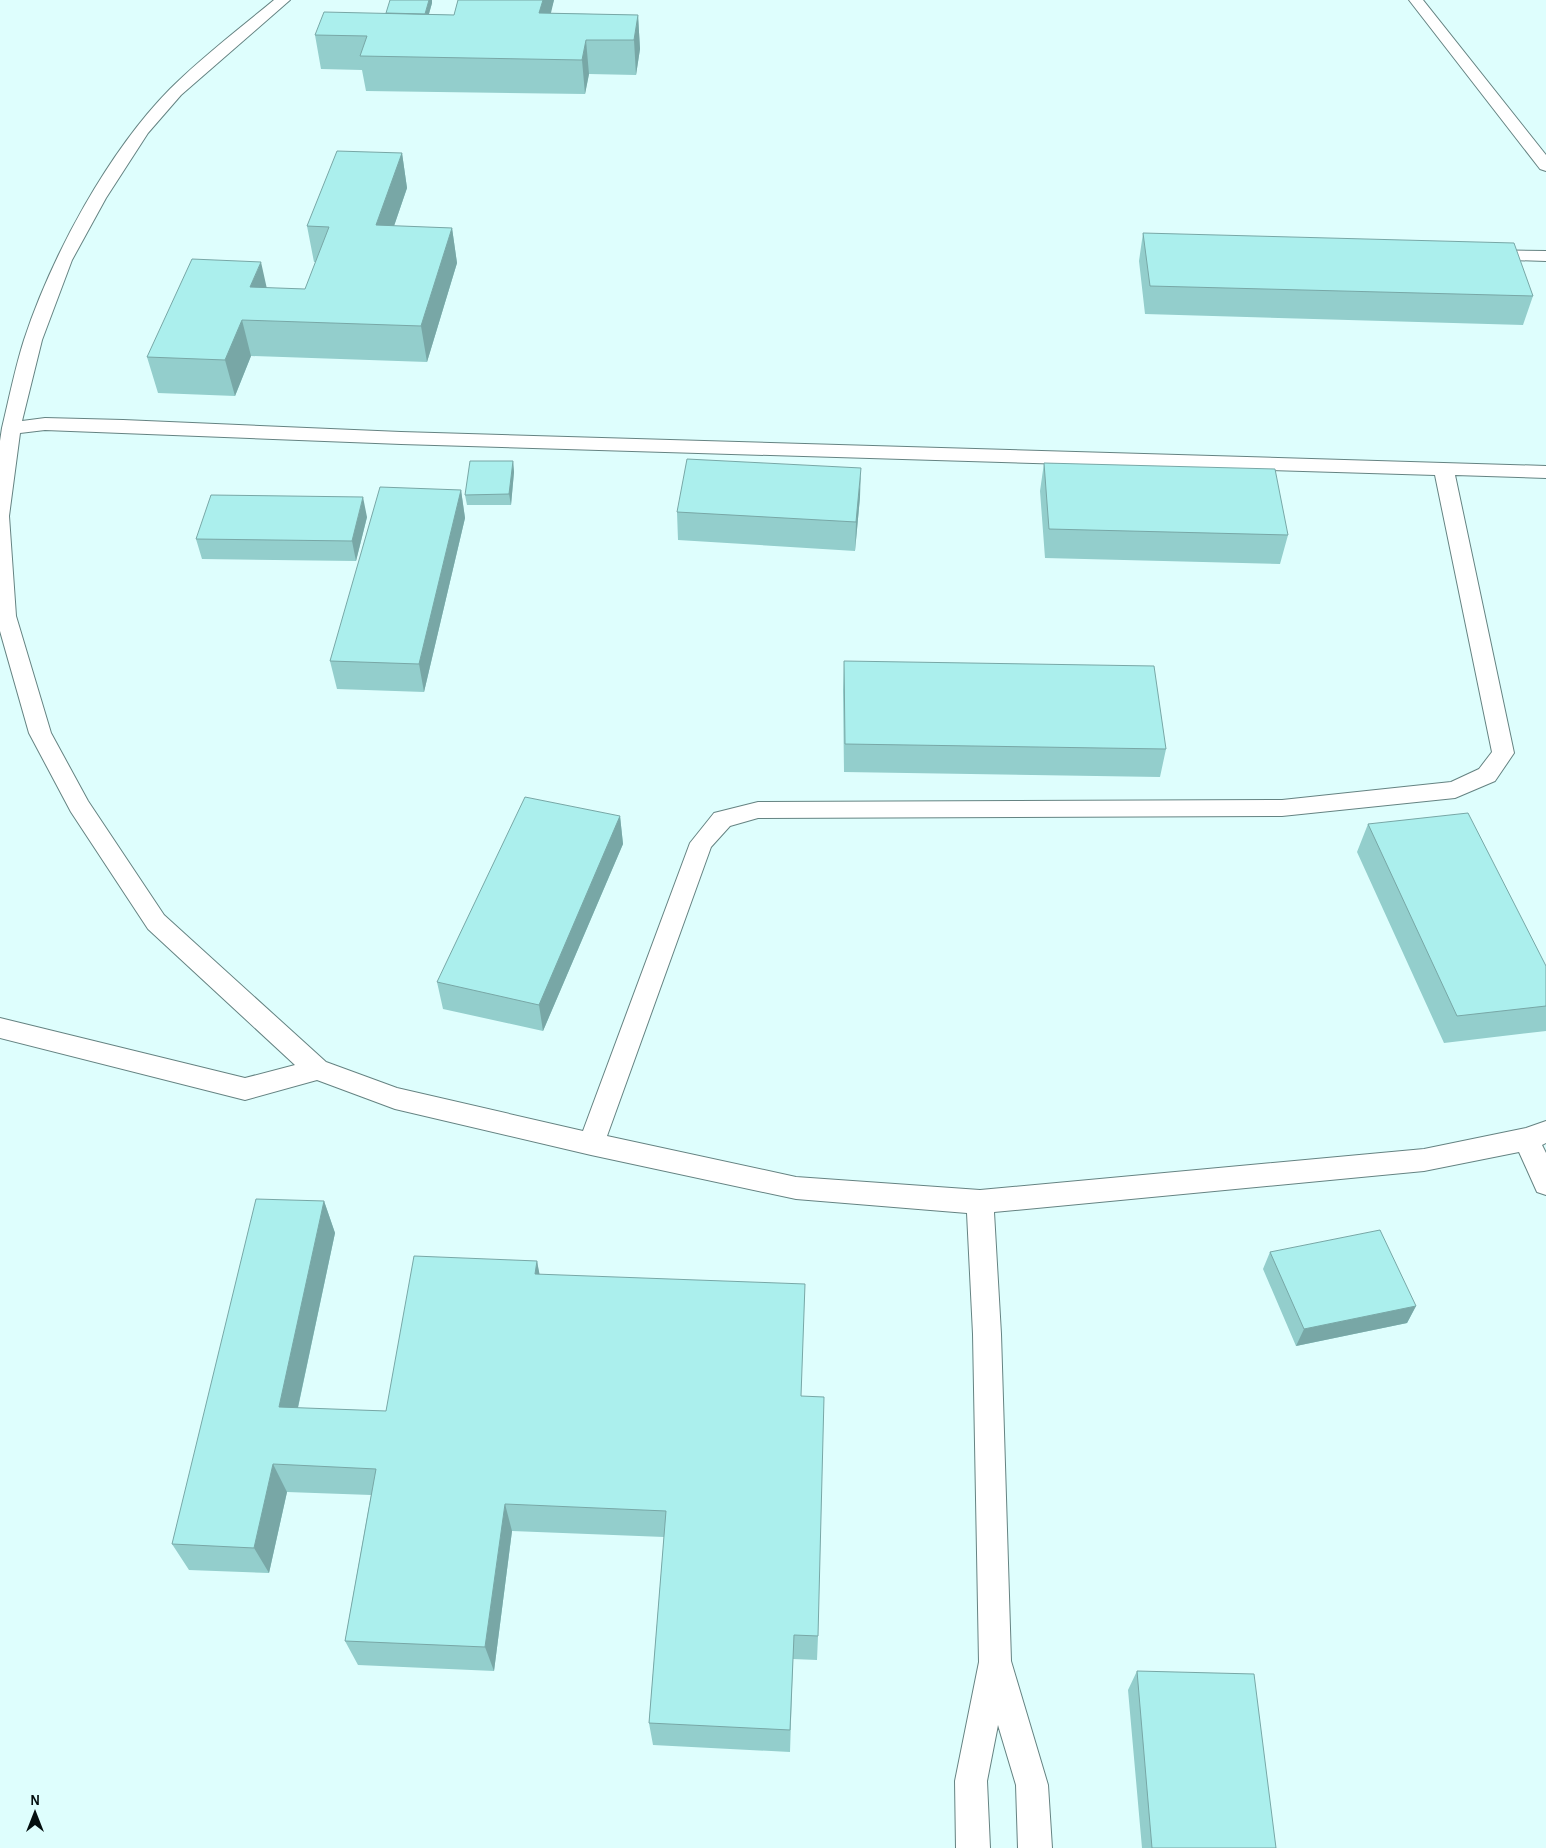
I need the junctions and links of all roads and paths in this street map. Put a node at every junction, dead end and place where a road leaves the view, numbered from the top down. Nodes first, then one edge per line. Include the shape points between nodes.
1 (283, 0) edge
2 (1416, 0) edge
3 (1546, 166) edge
4 (1469, 254) edge
5 (1546, 256) edge
6 (11, 428) junction
7 (1444, 470) junction
8 (1546, 472) edge
9 (0, 517) edge
10 (0, 1028) edge
11 (317, 1069) junction
12 (1536, 1136) edge
13 (591, 1144) junction
14 (1546, 1184) edge
15 (980, 1202) junction
16 (995, 1662) junction
17 (973, 1848) edge
18 (1035, 1848) edge

1 - 6 lane via 176,92 142,130 98,198 64,260 33,340
2 - 3 lane
4 - 5 lane
6 - 7 lane via 45,424 103,425 401,438
6 - 9 lane
7 - 8 lane
7 - 13 lane via 1502,753 1487,775 1455,790 1282,808 758,810 722,819 701,843
9 - 11 lane via 6,616 40,734 78,806 156,922
10 - 11 lane via 245,1089
11 - 13 lane via 395,1098
12 - 14 lane
12 - 15 lane via 1424,1160
13 - 15 lane via 796,1188
15 - 16 lane via 987,1334
16 - 17 lane via 971,1781
16 - 18 lane via 1032,1785

